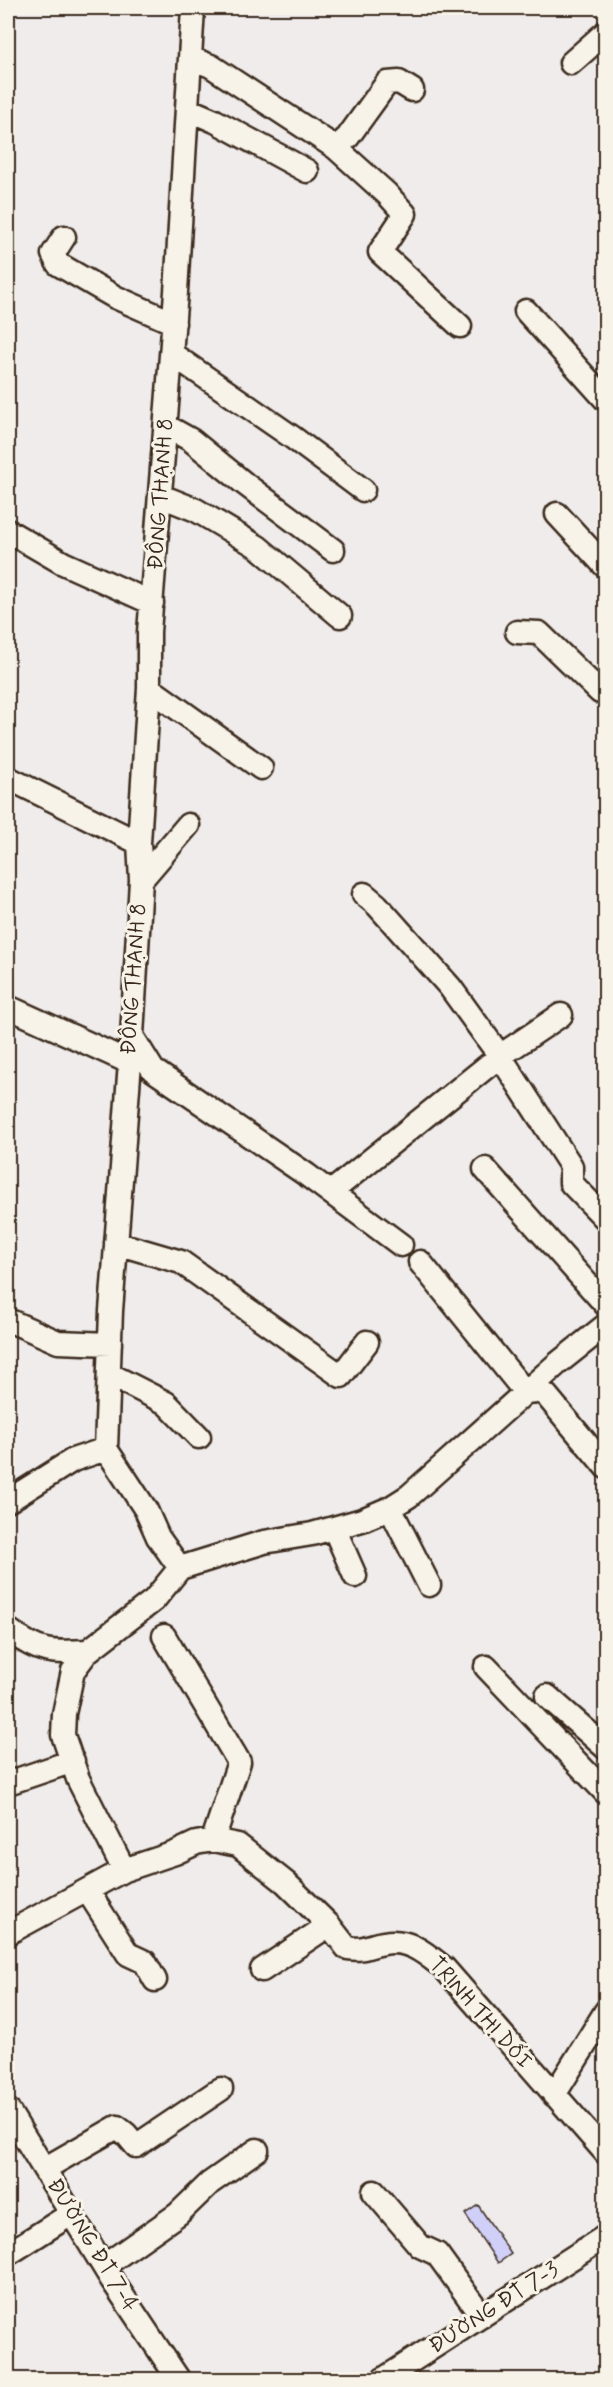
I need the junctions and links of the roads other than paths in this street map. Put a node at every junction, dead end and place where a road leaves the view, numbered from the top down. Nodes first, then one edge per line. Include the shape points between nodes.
1 (193, 8) edge
2 (606, 32) edge
3 (190, 58) junction
4 (571, 63) dead end
5 (412, 90) dead end
6 (187, 109) junction
7 (336, 148) junction
8 (307, 171) dead end
9 (64, 237) dead end
10 (526, 311) dead end
11 (174, 323) junction
12 (460, 326) dead end
13 (172, 354) junction
14 (606, 400) edge
15 (166, 426) junction
16 (363, 490) dead end
17 (161, 496) junction
18 (557, 514) dead end
19 (8, 531) edge
20 (333, 550) dead end
21 (606, 567) edge
22 (152, 603) junction
23 (340, 616) dead end
24 (517, 632) dead end
25 (149, 688) junction
26 (604, 693) edge
27 (261, 768) dead end
28 (8, 778) edge
29 (188, 825) dead end
30 (139, 843) junction
31 (141, 880) junction
32 (364, 894) dead end
33 (8, 1007) edge
34 (561, 1015) dead end
35 (132, 1036) junction
36 (500, 1056) junction
37 (129, 1062) junction
38 (485, 1169) dead end
39 (330, 1192) junction
40 (606, 1219) edge
41 (116, 1243) junction
42 (401, 1245) dead end
43 (420, 1262) dead end
44 (606, 1305) edge
45 (8, 1320) edge
46 (606, 1325) edge
47 (368, 1342) dead end
48 (110, 1344) junction
49 (109, 1374) junction
50 (525, 1392) junction
51 (199, 1437) dead end
52 (106, 1449) junction
53 (606, 1467) edge
54 (8, 1501) edge
55 (390, 1508) junction
56 (334, 1528) junction
57 (180, 1568) junction
58 (355, 1576) dead end
59 (429, 1585) dead end
60 (10, 1631) dead end
61 (164, 1636) dead end
62 (88, 1651) junction
63 (486, 1667) dead end
64 (547, 1695) dead end
65 (606, 1748) edge
66 (73, 1761) junction
67 (8, 1783) edge
68 (606, 1793) edge
69 (213, 1840) junction
70 (124, 1870) junction
71 (87, 1890) junction
72 (329, 1925) junction
73 (8, 1933) edge
74 (261, 1970) dead end
75 (155, 1980) dead end
76 (606, 2011) edge
77 (221, 2089) dead end
78 (554, 2095) junction
79 (8, 2110) edge
80 (257, 2150) dead end
81 (606, 2153) edge
82 (44, 2169) junction
83 (374, 2192) dead end
84 (71, 2214) junction
85 (606, 2236) edge
86 (8, 2254) edge
87 (104, 2266) junction
88 (482, 2316) junction
89 (179, 2379) edge
90 (382, 2379) edge

1 - 3 street, ĐÔNG THẠNH 8
2 - 4 street
3 - 6 street, ĐÔNG THẠNH 8
3 - 7 street via 211,66
5 - 7 street via 399,82 387,83
6 - 8 street
6 - 11 street, ĐÔNG THẠNH 8
7 - 12 street via 405,214 380,252
9 - 11 street via 53,254 58,264 115,297
10 - 14 street
11 - 13 street, ĐÔNG THẠNH 8
13 - 15 street, ĐÔNG THẠNH 8
13 - 16 street
15 - 17 street, ĐÔNG THẠNH 8
15 - 20 street via 191,440
17 - 22 street, ĐÔNG THẠNH 8
17 - 23 street via 196,510 258,548
18 - 21 street
19 - 22 street via 63,563
22 - 25 street, ĐÔNG THẠNH 8
24 - 26 street via 539,633
25 - 27 street
25 - 30 street, ĐÔNG THẠNH 8
28 - 30 street
29 - 31 street
30 - 31 street, ĐÔNG THẠNH 8
31 - 35 street, ĐÔNG THẠNH 8
32 - 36 street via 450,987
33 - 37 street
34 - 36 street
35 - 37 street, ĐÔNG THẠNH 8
35 - 39 street via 153,1070
36 - 39 street
36 - 40 street via 572,1166 571,1183
37 - 41 street, ĐÔNG THẠNH 8
38 - 44 street
39 - 42 street
41 - 47 street via 181,1262 341,1376
41 - 48 street, ĐÔNG THẠNH 8
43 - 50 street
45 - 48 street via 58,1342
46 - 50 street
48 - 49 street, ĐÔNG THẠNH 8
49 - 51 street via 166,1403
49 - 52 street, ĐÔNG THẠNH 8
50 - 53 street via 546,1395
50 - 55 street via 410,1496
52 - 54 street via 73,1460
52 - 57 street
55 - 56 street
55 - 59 street
56 - 57 street via 264,1542
56 - 58 street
57 - 62 street via 154,1600
60 - 62 street via 29,1645 53,1653
61 - 69 street via 239,1762
62 - 66 street via 73,1671 64,1714 63,1735
63 - 68 street
64 - 65 street
66 - 67 street
66 - 70 street via 78,1779
69 - 70 street
69 - 72 street, TRỊNH THỊ DỐI via 238,1845 286,1882
70 - 71 street
71 - 73 street
71 - 75 street via 128,1954 145,1962
72 - 74 street
72 - 78 street, TRỊNH THỊ DỐI via 347,1948 361,1950 397,1942 424,1952 444,1968
76 - 78 street
77 - 82 street via 136,2146 117,2127
78 - 81 street, TRỊNH THỊ DỐI
79 - 82 street, ĐƯỜNG ĐT 7-4
80 - 87 street via 210,2183 178,2214
82 - 84 street, ĐƯỜNG ĐT 7-4
83 - 88 street via 420,2246 437,2254
84 - 86 street
84 - 87 street, ĐƯỜNG ĐT 7-4
85 - 88 street, ĐƯỜNG ĐT 7-3
87 - 89 street, ĐƯỜNG ĐT 7-4
88 - 90 street, ĐƯỜNG ĐT 7-3

